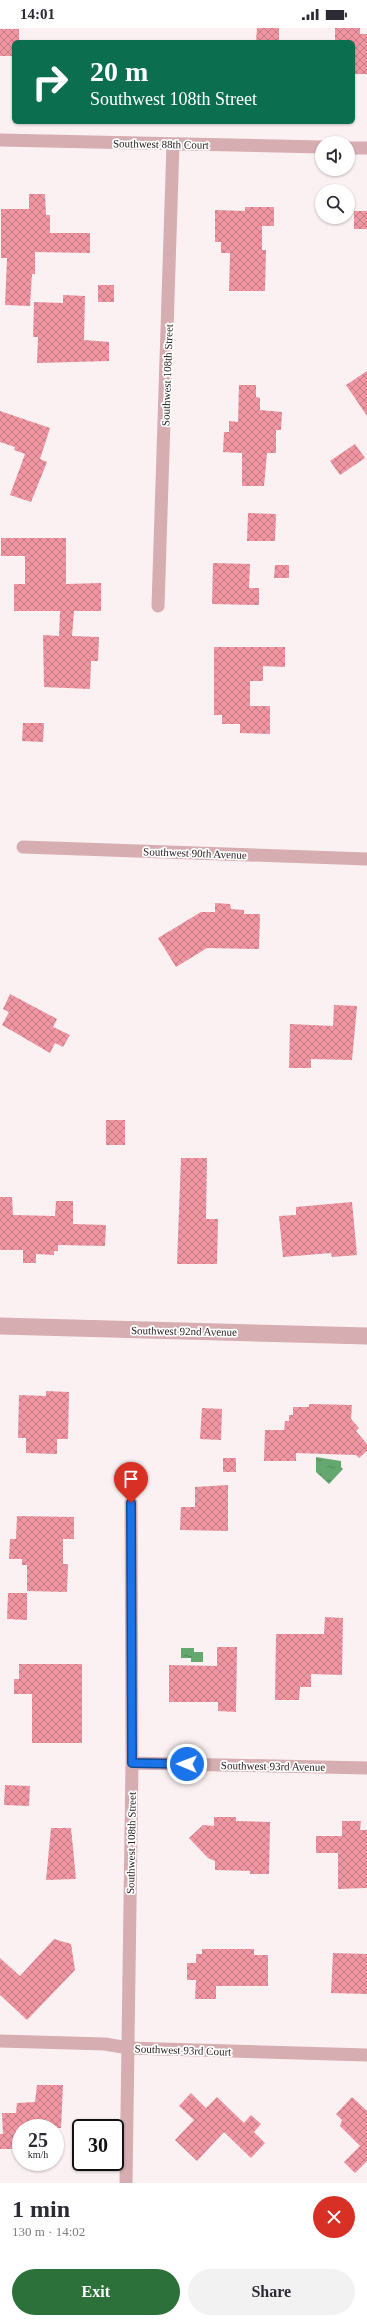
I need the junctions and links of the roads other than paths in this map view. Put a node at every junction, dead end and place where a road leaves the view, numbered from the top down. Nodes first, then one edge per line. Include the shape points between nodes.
1 (0, 140) edge
2 (173, 144) junction
3 (315, 148) edge
4 (355, 148) edge
5 (367, 148) edge
6 (158, 606) dead end
7 (23, 847) dead end
8 (367, 859) edge
9 (0, 1326) edge
10 (367, 1336) edge
11 (131, 1503) dead end
12 (132, 1763) junction
13 (367, 1768) edge
14 (0, 2042) edge
15 (128, 2048) junction
16 (367, 2055) edge
17 (126, 2183) edge

1 - 2 street, Southwest 88th Court
2 - 3 street, Southwest 88th Court
2 - 6 street, Southwest 108th Street
4 - 5 street
7 - 8 street, Southwest 90th Avenue
9 - 10 street, Southwest 92nd Avenue
11 - 12 street, Southwest 108th Street
12 - 13 street, Southwest 93rd Avenue
12 - 15 street, Southwest 108th Street
14 - 15 street, Southwest 93rd Court via 105,2044
15 - 16 street, Southwest 93rd Court
15 - 17 street, Southwest 108th Street

